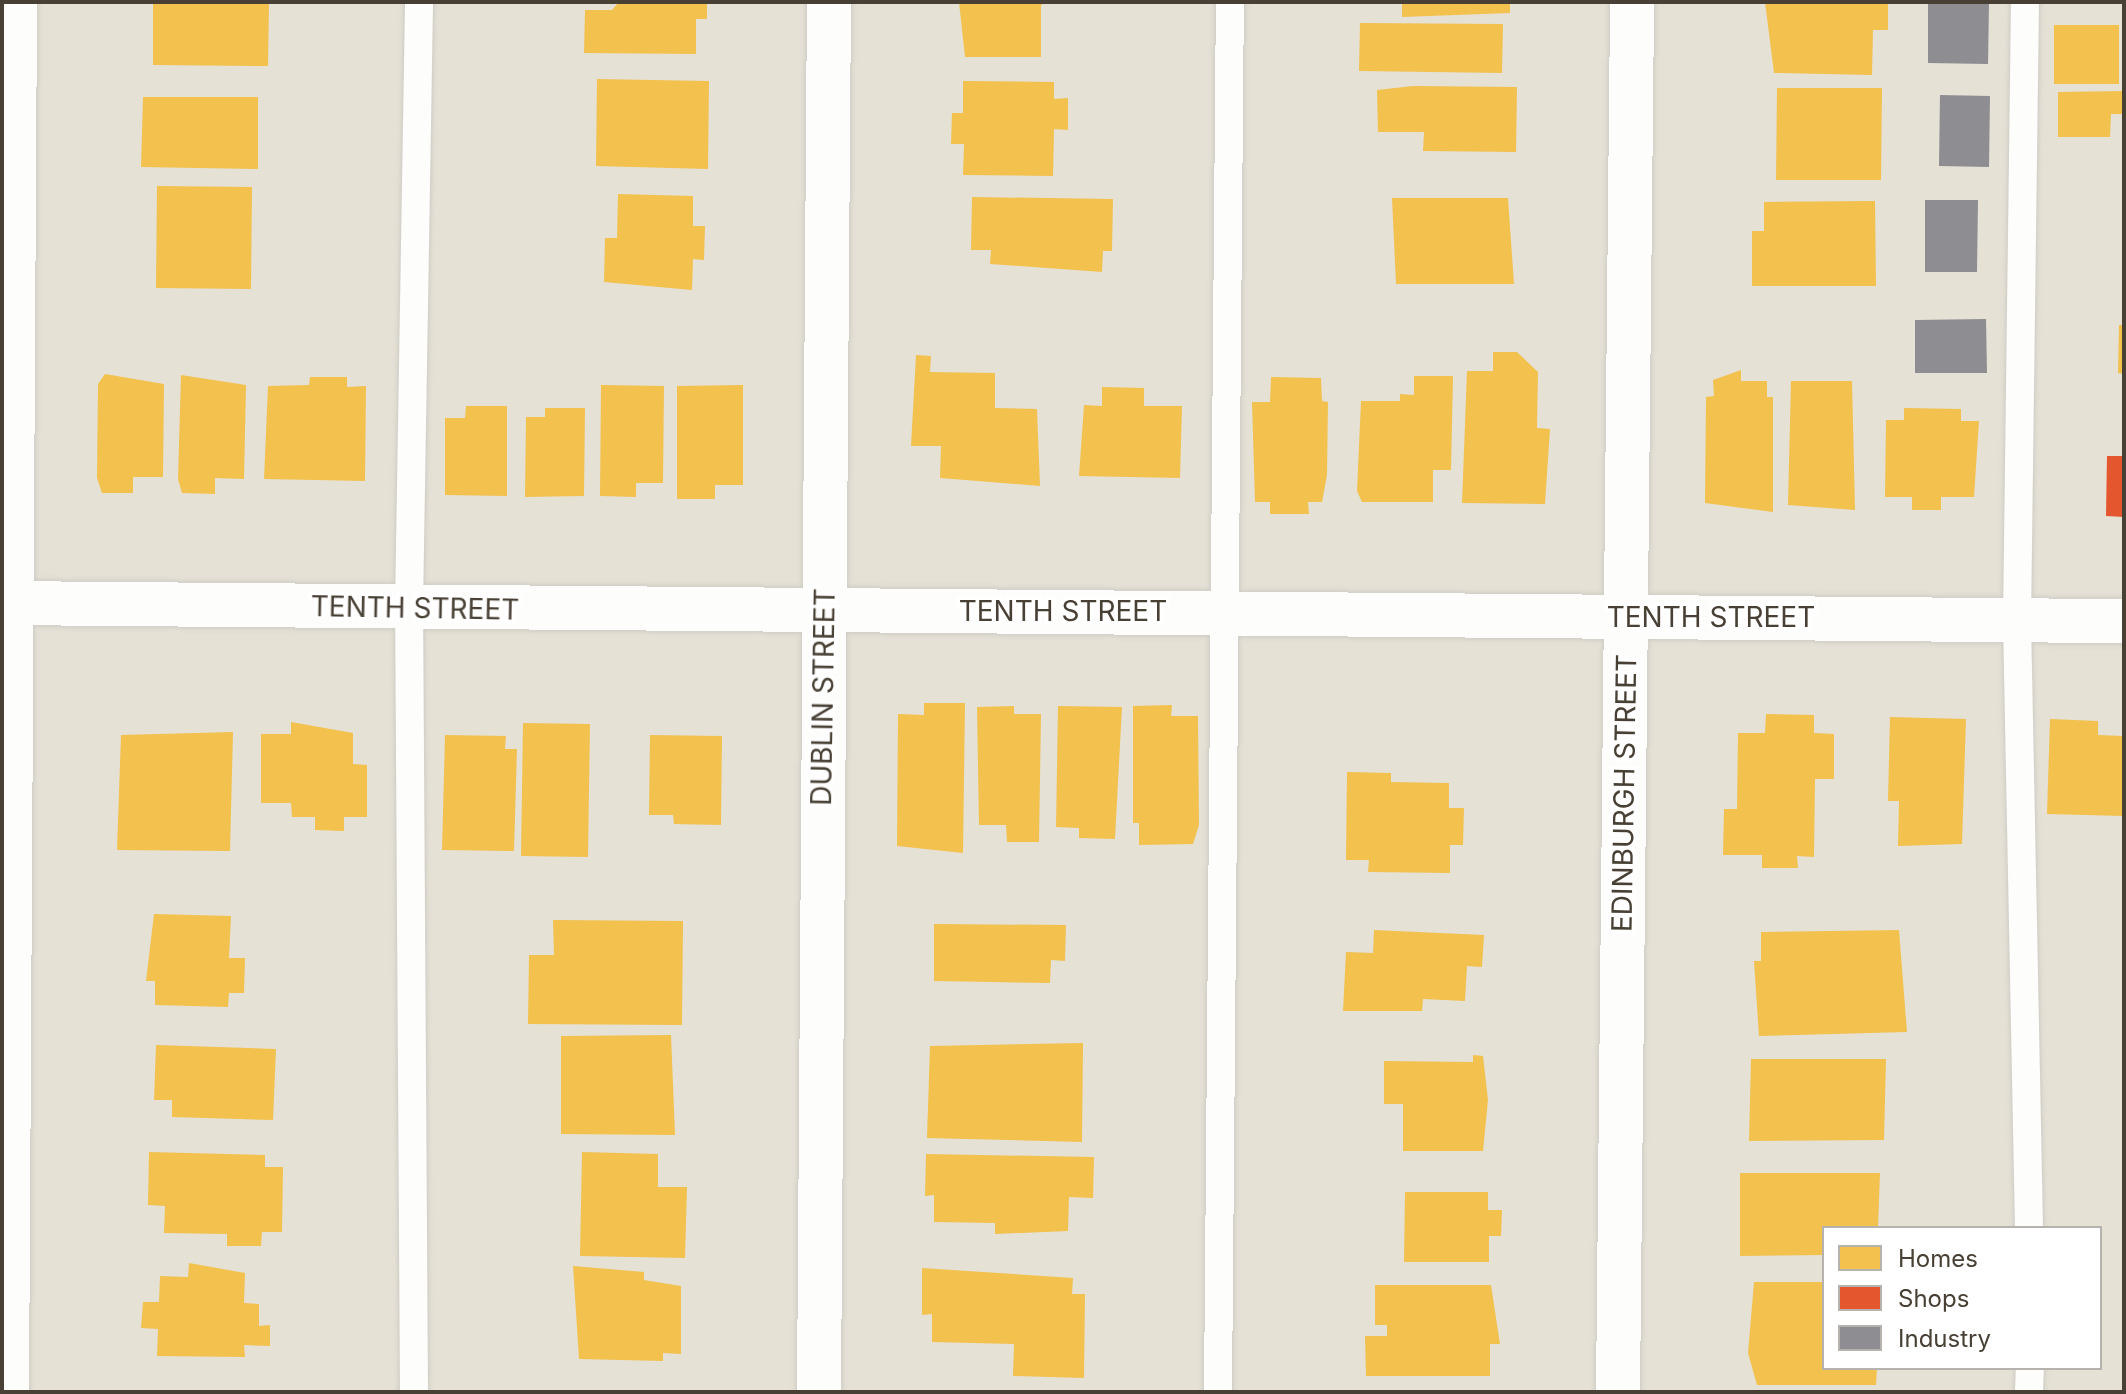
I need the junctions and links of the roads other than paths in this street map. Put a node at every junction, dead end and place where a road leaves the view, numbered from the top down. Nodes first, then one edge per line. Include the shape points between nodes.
1 (15, 2) edge
2 (419, 2) edge
3 (829, 2) edge
4 (1230, 2) edge
5 (1632, 2) edge
6 (2025, 2) edge
7 (6, 603) edge
8 (409, 607) junction
9 (825, 610) junction
10 (1221, 611) junction
11 (1627, 617) junction
12 (2017, 620) junction
13 (2124, 621) edge
14 (2029, 1226) edge
15 (2030, 1370) edge
16 (7, 1392) edge
17 (414, 1392) edge
18 (819, 1392) edge
19 (1218, 1392) edge
20 (1618, 1392) edge
21 (2029, 1392) edge

1 - 7 street
2 - 8 lane
3 - 9 street, DUBLIN STREET
4 - 10 lane
5 - 11 street, EDINBURGH STREET
6 - 12 lane
7 - 8 street, TENTH STREET
7 - 16 street
8 - 9 street, TENTH STREET
8 - 17 lane
9 - 10 street, TENTH STREET
9 - 18 street, DUBLIN STREET
10 - 11 street, TENTH STREET
10 - 19 lane
11 - 12 street, TENTH STREET
11 - 20 street, EDINBURGH STREET
12 - 13 street, TENTH STREET
12 - 14 lane
15 - 21 lane

